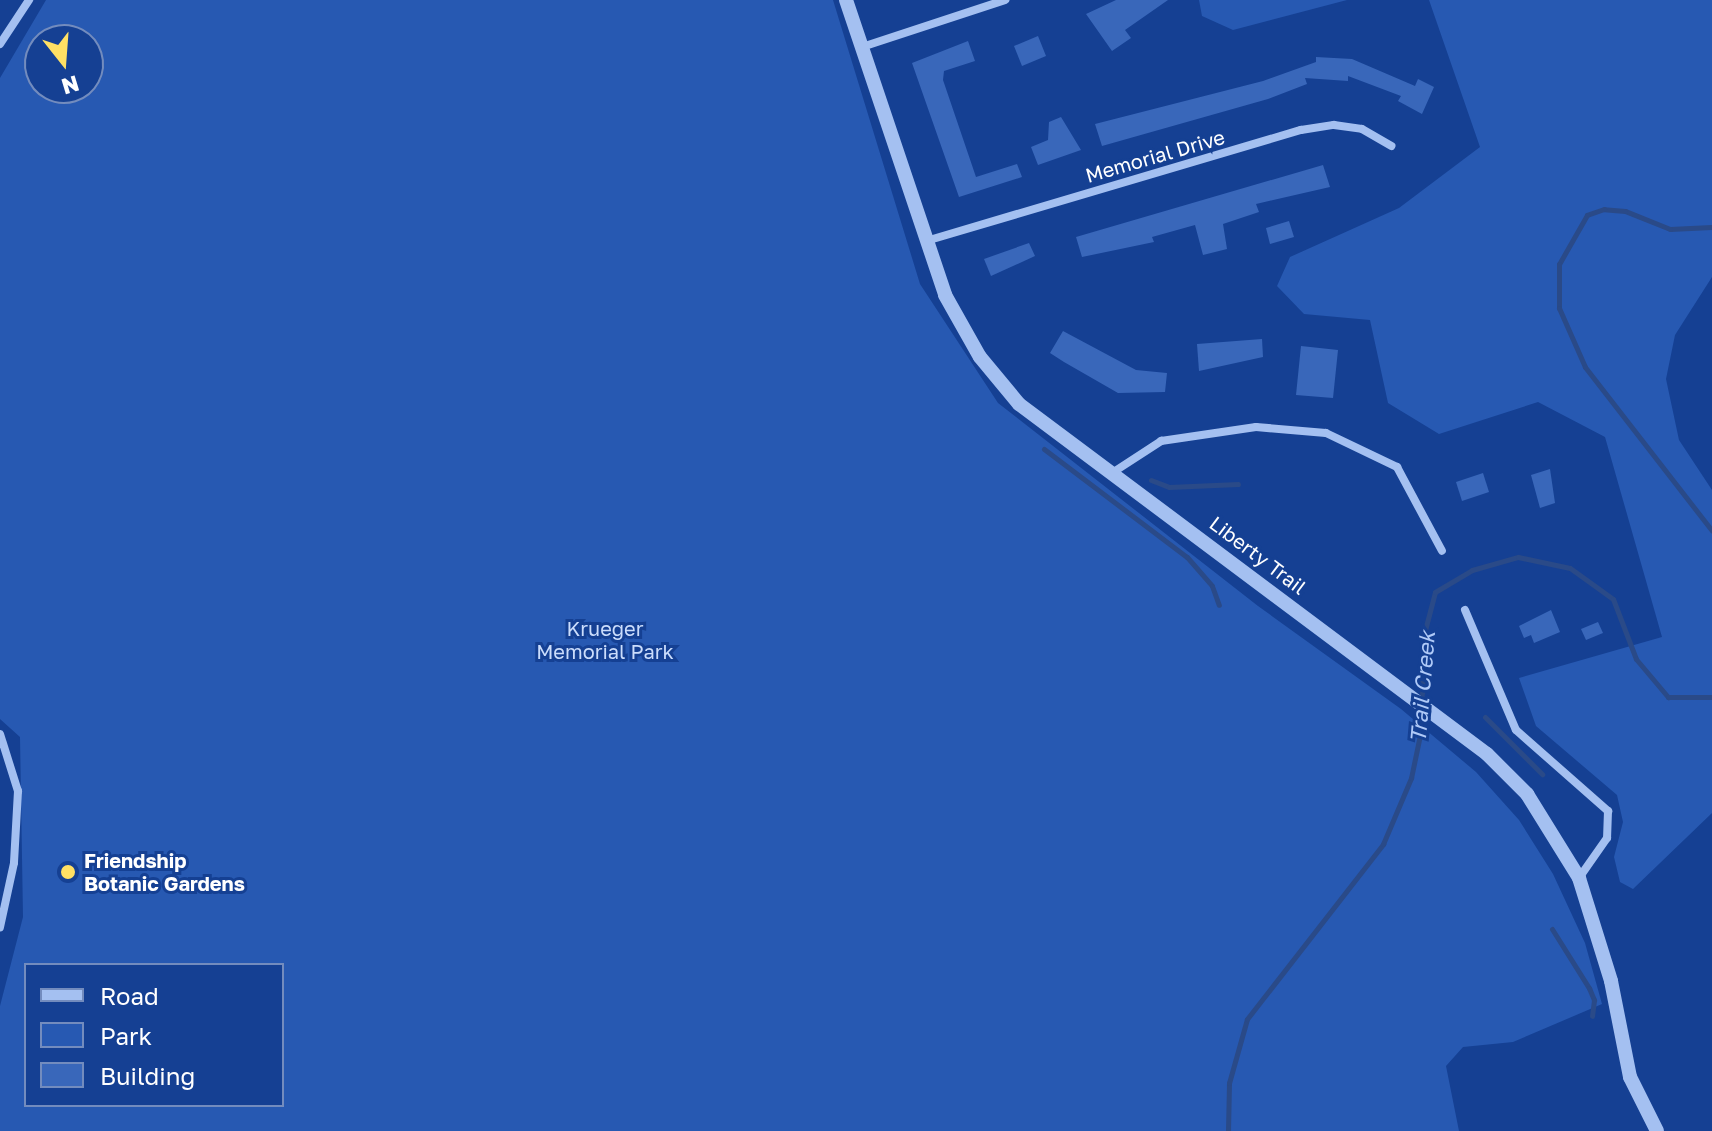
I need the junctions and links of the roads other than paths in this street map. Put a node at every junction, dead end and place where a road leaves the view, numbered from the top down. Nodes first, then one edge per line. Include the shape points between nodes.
1 (29, 0) edge
2 (846, 0) edge
3 (1005, 0) edge
4 (0, 44) edge
5 (862, 47) junction
6 (1392, 146) dead end
7 (926, 241) junction
8 (1112, 473) junction
9 (1442, 551) dead end
10 (1465, 610) dead end
11 (0, 734) edge
12 (1579, 878) junction
13 (0, 927) edge
14 (1657, 1131) edge

1 - 4 street
2 - 5 street, Liberty Trail
3 - 5 street
5 - 7 street, Liberty Trail
6 - 7 street, Memorial Drive via 1362,129 1334,125 1301,130
7 - 8 street, Liberty Trail via 945,295 980,357 1019,404
8 - 9 street via 1161,441 1256,427 1326,433 1397,467
8 - 12 street, Liberty Trail via 1487,754 1527,794
10 - 12 street via 1516,730 1608,811 1607,838
11 - 13 street via 18,791 14,863
12 - 14 street, Liberty Trail via 1611,981 1630,1077

